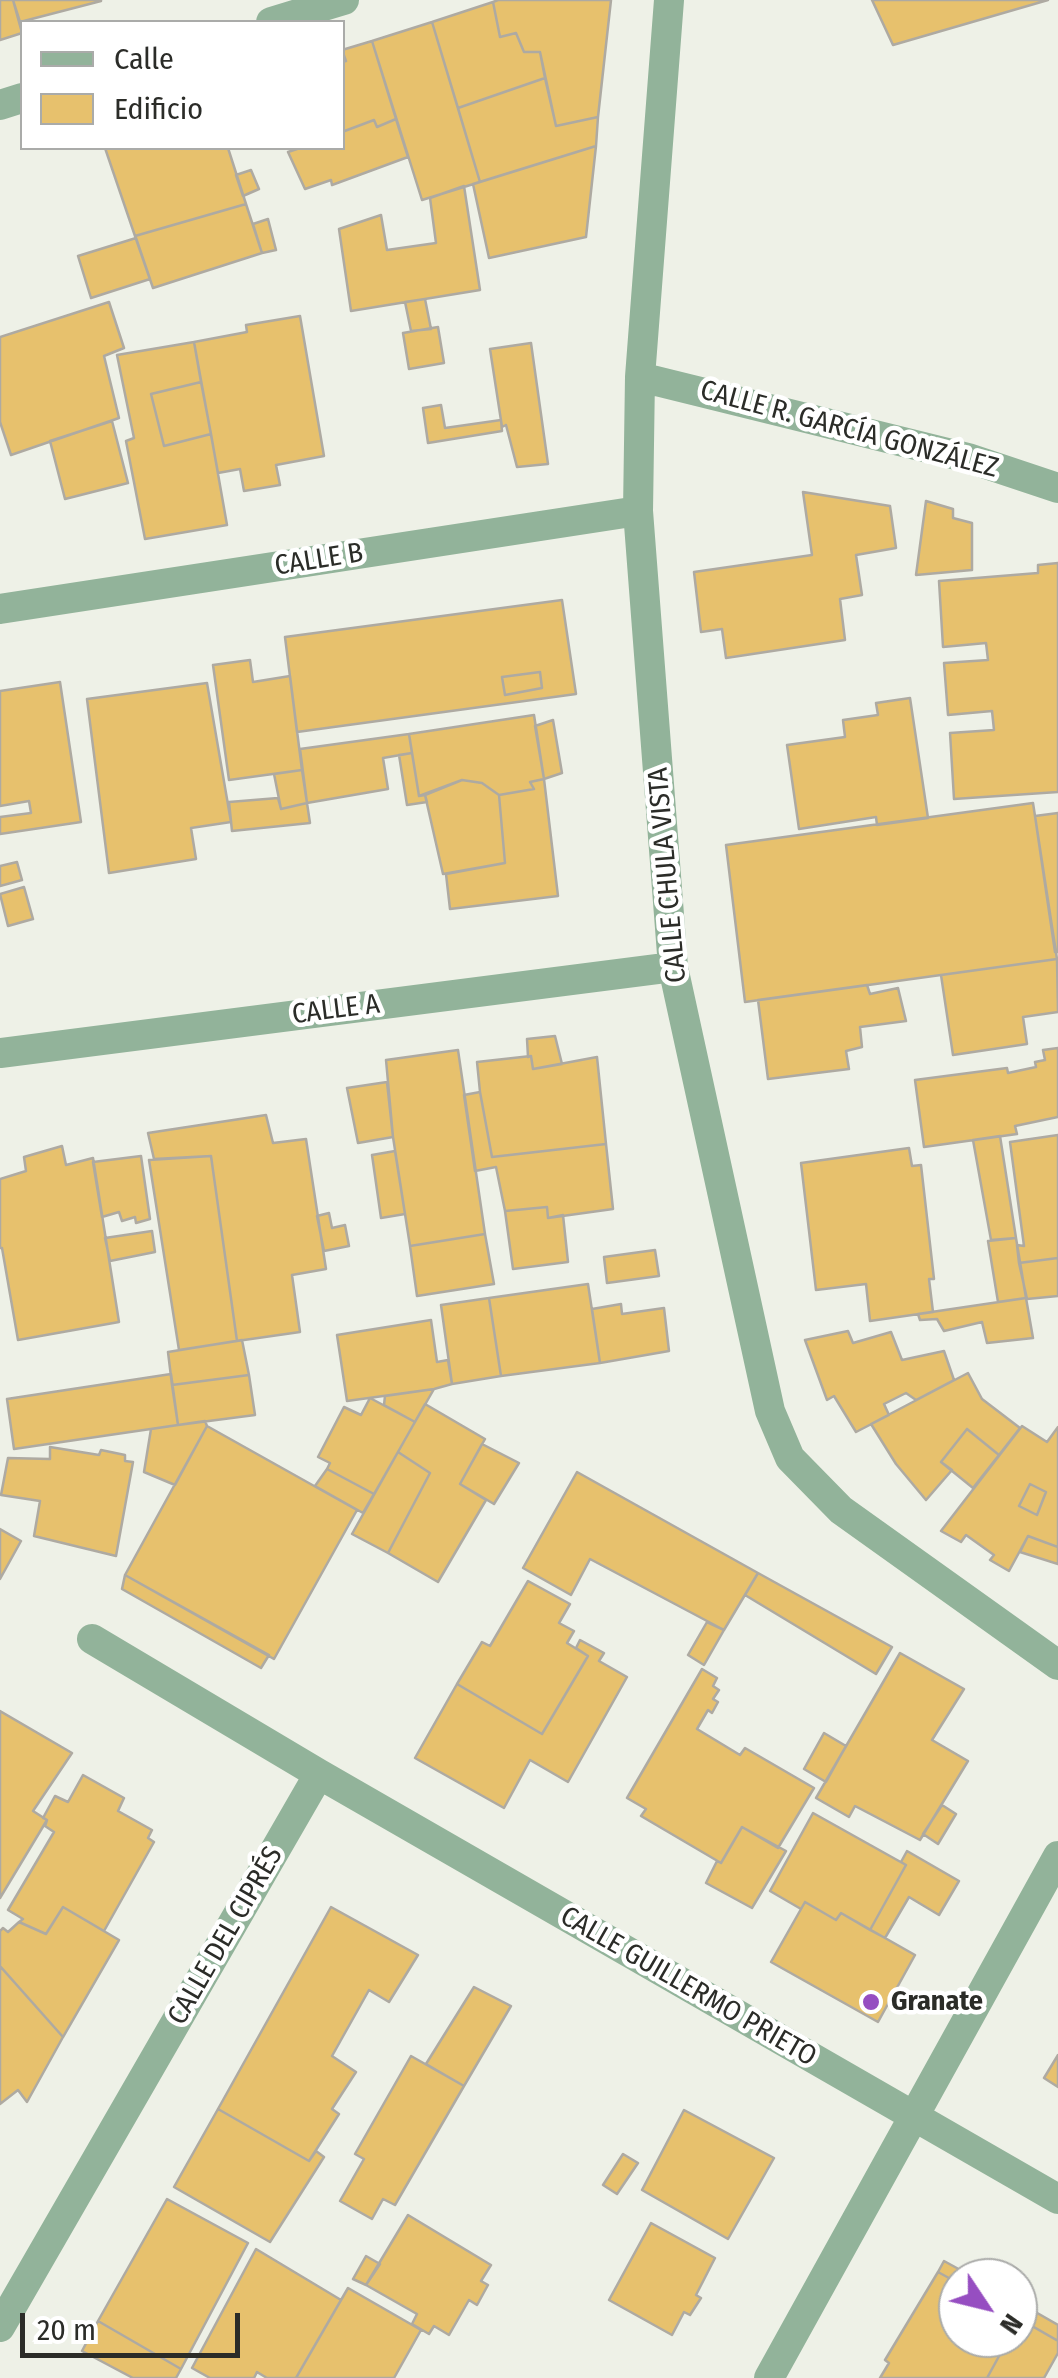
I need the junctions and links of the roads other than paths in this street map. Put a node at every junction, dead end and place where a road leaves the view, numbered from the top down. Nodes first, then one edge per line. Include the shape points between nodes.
1 (344, 0) edge
2 (669, 0) edge
3 (278, 20) edge
4 (640, 377) junction
5 (1058, 488) edge
6 (638, 512) junction
7 (0, 609) edge
8 (673, 967) junction
9 (0, 1052) edge
10 (92, 1639) dead end
11 (1058, 1665) edge
12 (319, 1774) junction
13 (1058, 1856) edge
14 (914, 2117) junction
15 (1058, 2199) edge
16 (0, 2328) edge
17 (768, 2378) edge

1 - 3 street
2 - 4 street, CALLE CHULA VISTA
4 - 5 street, CALLE R. GARCÍA GONZÁLEZ via 968,458
4 - 6 street, CALLE CHULA VISTA
6 - 7 street, CALLE B
6 - 8 street, CALLE CHULA VISTA
8 - 9 street, CALLE A
8 - 11 street, CALLE CHULA VISTA via 770,1411 790,1458 841,1510
10 - 12 street
12 - 14 street, CALLE GUILLERMO PRIETO
12 - 16 street, CALLE DEL CIPRÉS
13 - 14 street
14 - 15 street, CALLE GUILLERMO PRIETO
14 - 17 street

